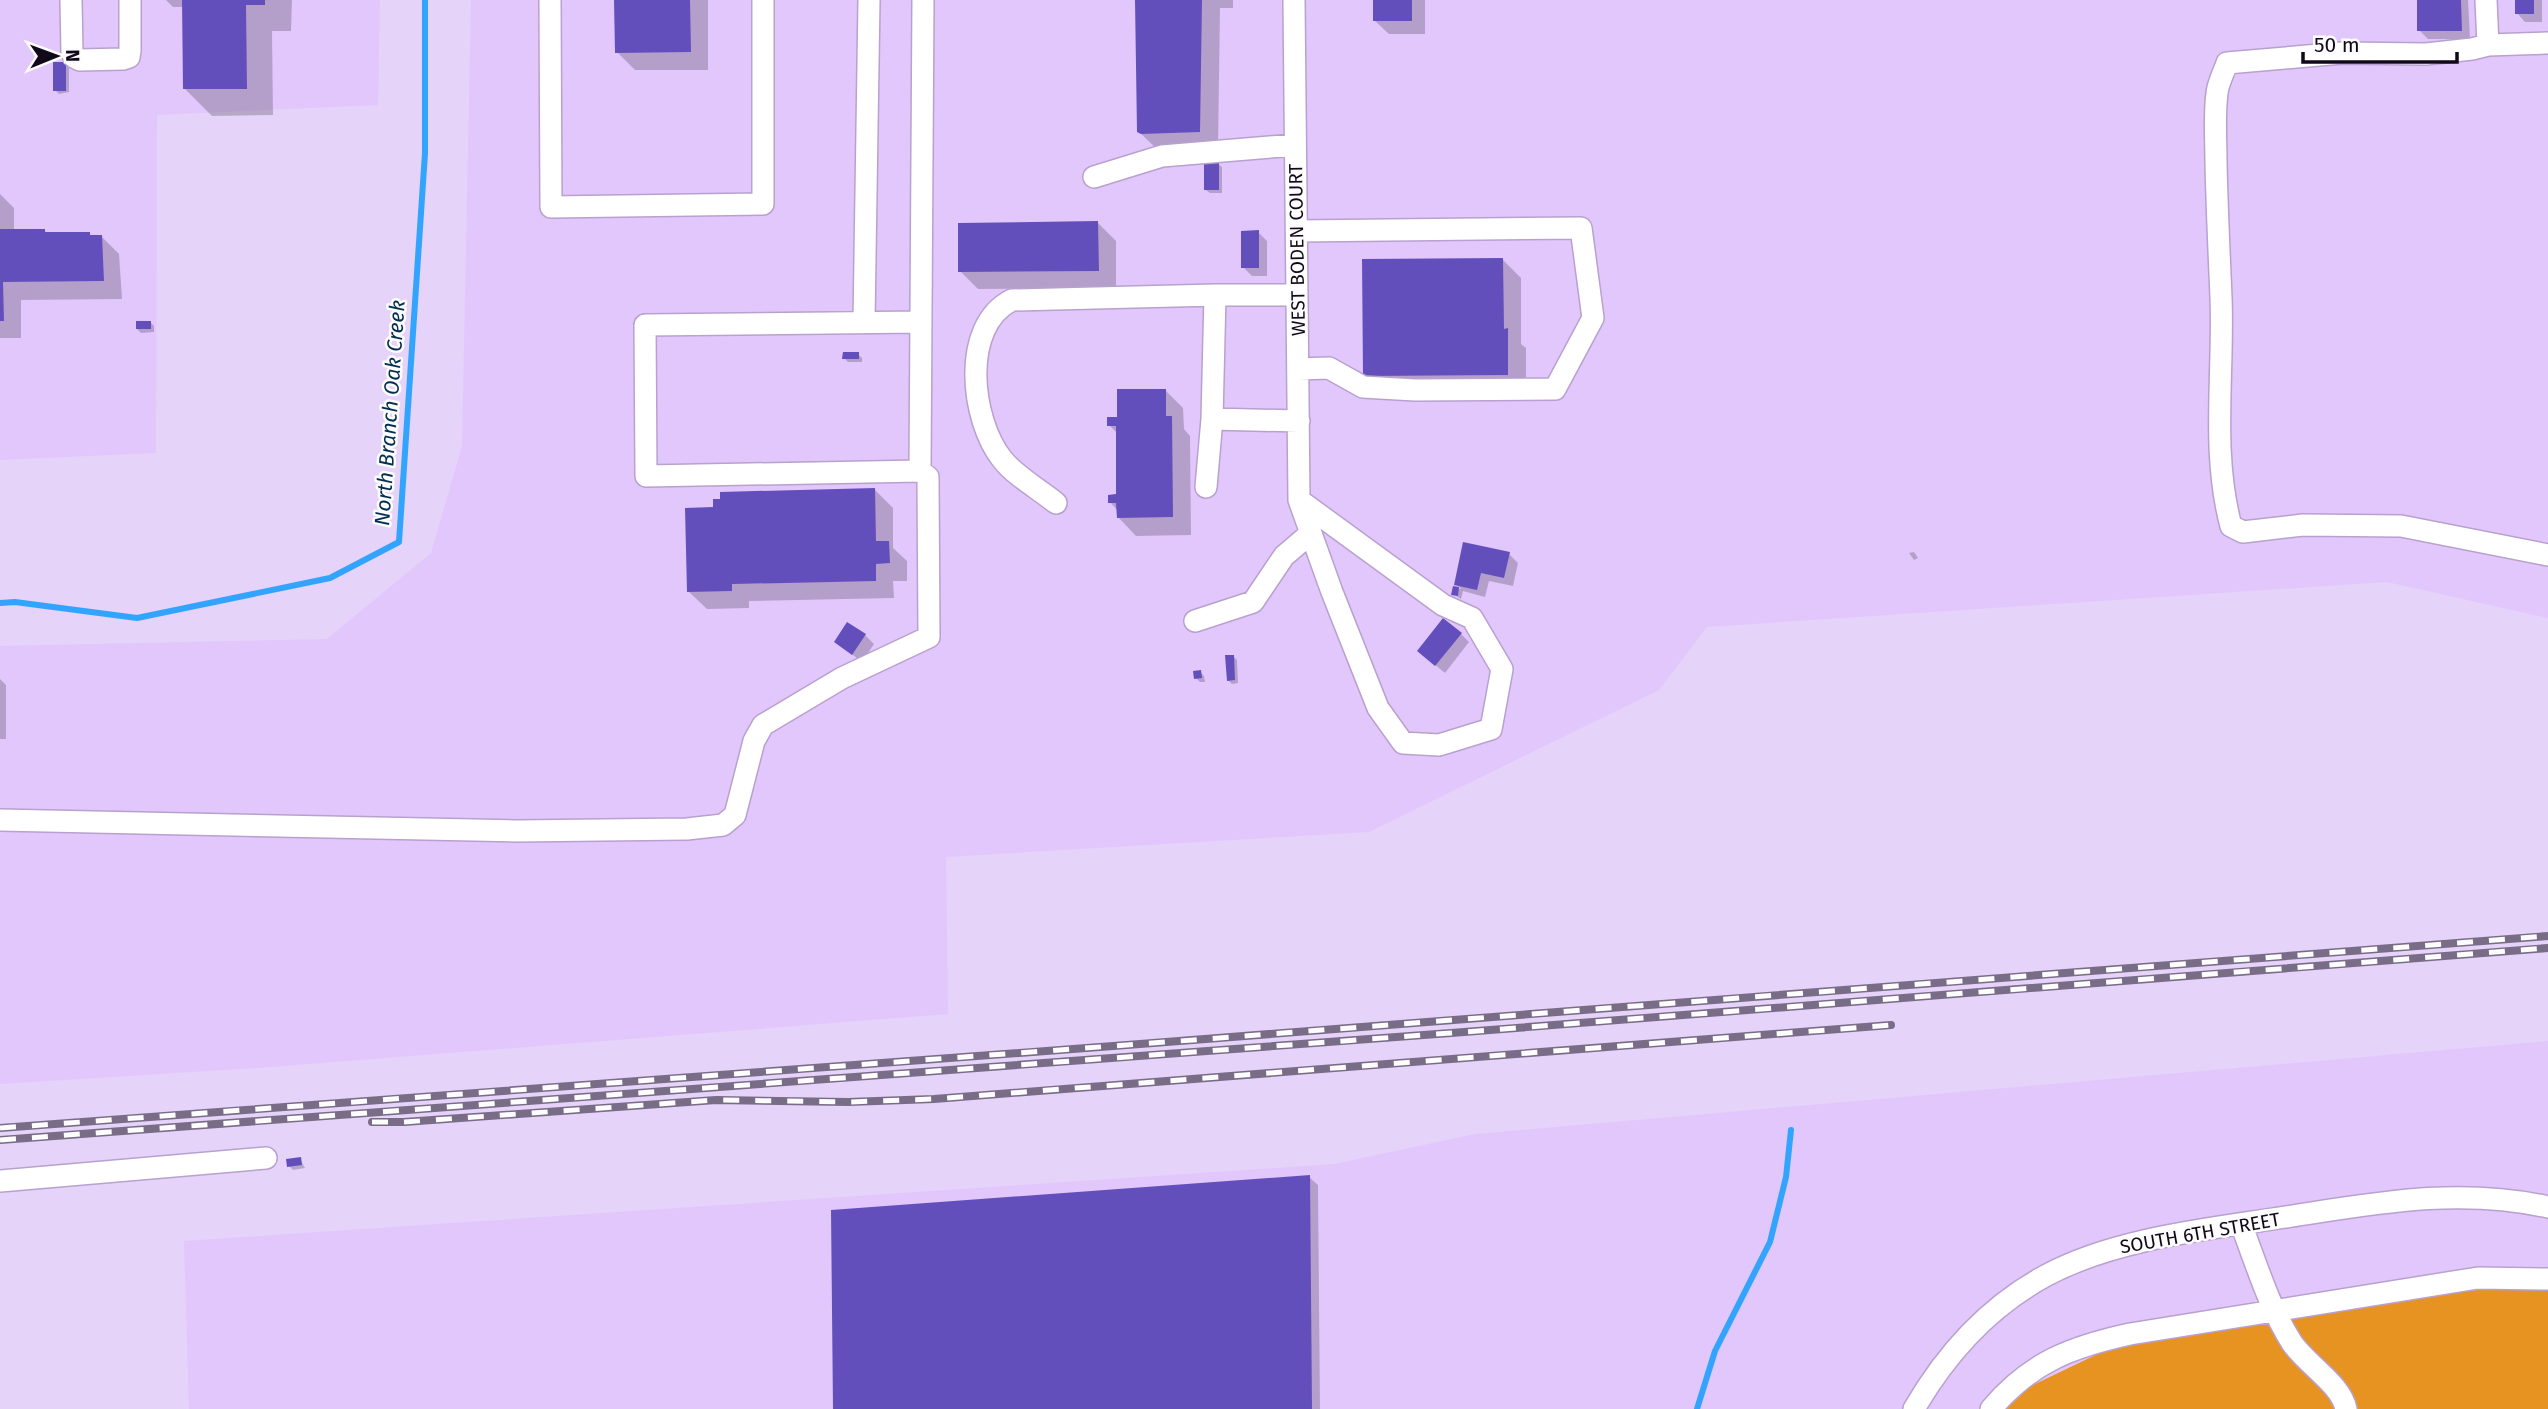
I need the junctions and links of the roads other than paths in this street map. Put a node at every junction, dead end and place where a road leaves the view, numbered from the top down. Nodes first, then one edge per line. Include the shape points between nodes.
1 (71, 0) edge
2 (130, 0) edge
3 (550, 0) edge
4 (762, 0) edge
5 (869, 0) edge
6 (923, 0) edge
7 (1294, 0) edge
8 (2486, 0) edge
9 (2548, 43) edge
10 (2488, 45) junction
11 (1296, 145) junction
12 (1094, 177) dead end
13 (1297, 231) junction
14 (1215, 295) junction
15 (1297, 295) junction
16 (921, 322) junction
17 (864, 323) junction
18 (1298, 369) junction
19 (1212, 419) junction
20 (1298, 421) junction
21 (920, 471) junction
22 (1206, 486) dead end
23 (1299, 500) junction
24 (1056, 503) dead end
25 (1311, 533) junction
26 (2548, 555) edge
27 (1195, 621) dead end
28 (0, 820) edge
29 (266, 1158) dead end
30 (0, 1181) edge
31 (2548, 1207) edge
32 (2241, 1224) junction
33 (2548, 1279) edge
34 (2275, 1311) junction
35 (1914, 1409) edge
36 (1991, 1409) edge
37 (2346, 1409) edge

1 - 2 street via 72,52 80,60 128,57
3 - 4 street via 551,207 763,204
5 - 17 street
6 - 16 street
7 - 11 street, WEST BODEN COURT
8 - 10 street
9 - 10 street
10 - 26 street via 2426,54 2342,53 2227,63 2217,92 2216,131 2219,398 2226,507 2231,526 2243,532 2303,525 2401,526
11 - 12 street via 1162,156
11 - 13 street, WEST BODEN COURT
13 - 15 street, WEST BODEN COURT
13 - 18 street via 1581,228 1593,318 1555,389 1363,387 1329,368
14 - 15 street
14 - 19 street
14 - 24 street via 1012,300 1002,305 979,347 978,406 1002,459
15 - 18 street, WEST BODEN COURT
16 - 17 street
16 - 21 street
17 - 21 street via 645,325 646,476
18 - 20 street, WEST BODEN COURT
19 - 20 street
19 - 22 street
20 - 23 street, WEST BODEN COURT
21 - 28 street via 928,477 929,637 842,678 763,725 754,741 735,815 723,825 516,831
23 - 25 street, WEST BODEN COURT
23 - 25 street, WEST BODEN COURT via 1443,605 1472,618 1502,669 1491,729 1438,745 1403,743 1378,708
25 - 27 street via 1284,556 1253,603
29 - 30 street
31 - 32 street, SOUTH 6TH STREET via 2489,1197 2425,1197
32 - 34 street
32 - 35 street, SOUTH 6TH STREET via 2124,1246 2083,1257 2046,1276 2000,1305 1964,1338
33 - 34 street via 2478,1278
34 - 36 street via 2094,1342 2030,1371
34 - 37 street via 2293,1343 2339,1392

